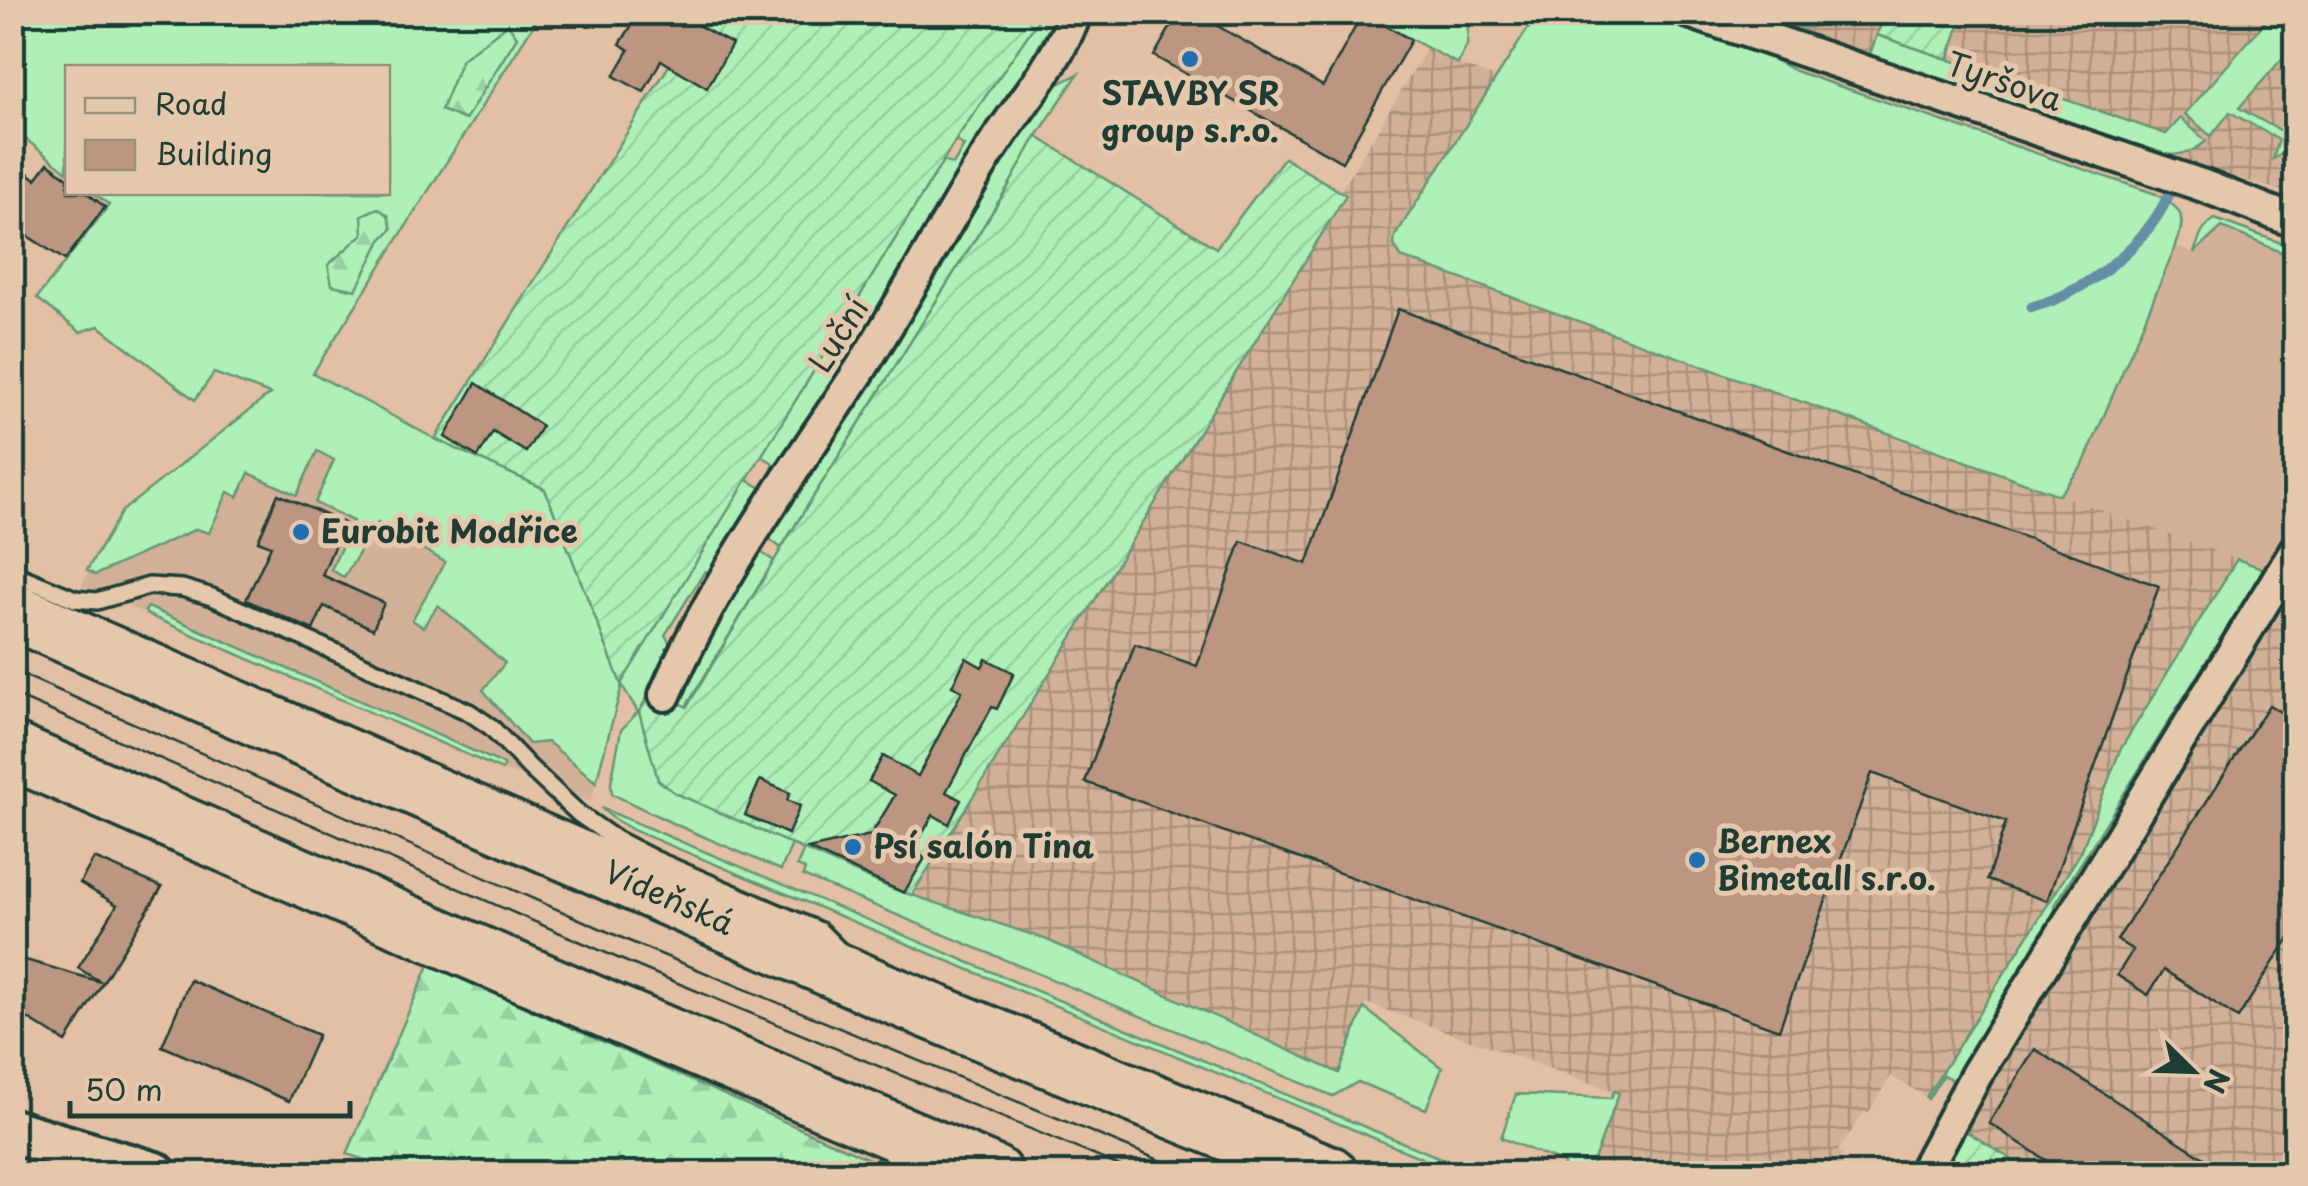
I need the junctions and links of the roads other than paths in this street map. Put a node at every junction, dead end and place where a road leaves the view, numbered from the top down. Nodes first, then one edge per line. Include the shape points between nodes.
1 (1076, 12) edge
2 (1689, 12) edge
3 (2296, 222) edge
4 (2296, 549) edge
5 (12, 574) edge
6 (12, 611) edge
7 (665, 695) dead end
8 (12, 751) edge
9 (882, 991) junction
10 (12, 1131) edge
11 (154, 1174) edge
12 (994, 1174) edge
13 (1329, 1174) edge
14 (1923, 1174) edge

1 - 7 street, Luční via 875,346 719,587
2 - 3 street, Tyršova
4 - 14 street via 1976,1075
5 - 9 lane via 75,599 149,586 182,588 442,698 482,719 579,814 615,838 820,931
6 - 9 highway, Vídeňská
8 - 12 highway
9 - 13 highway, Vídeňská
10 - 11 street

